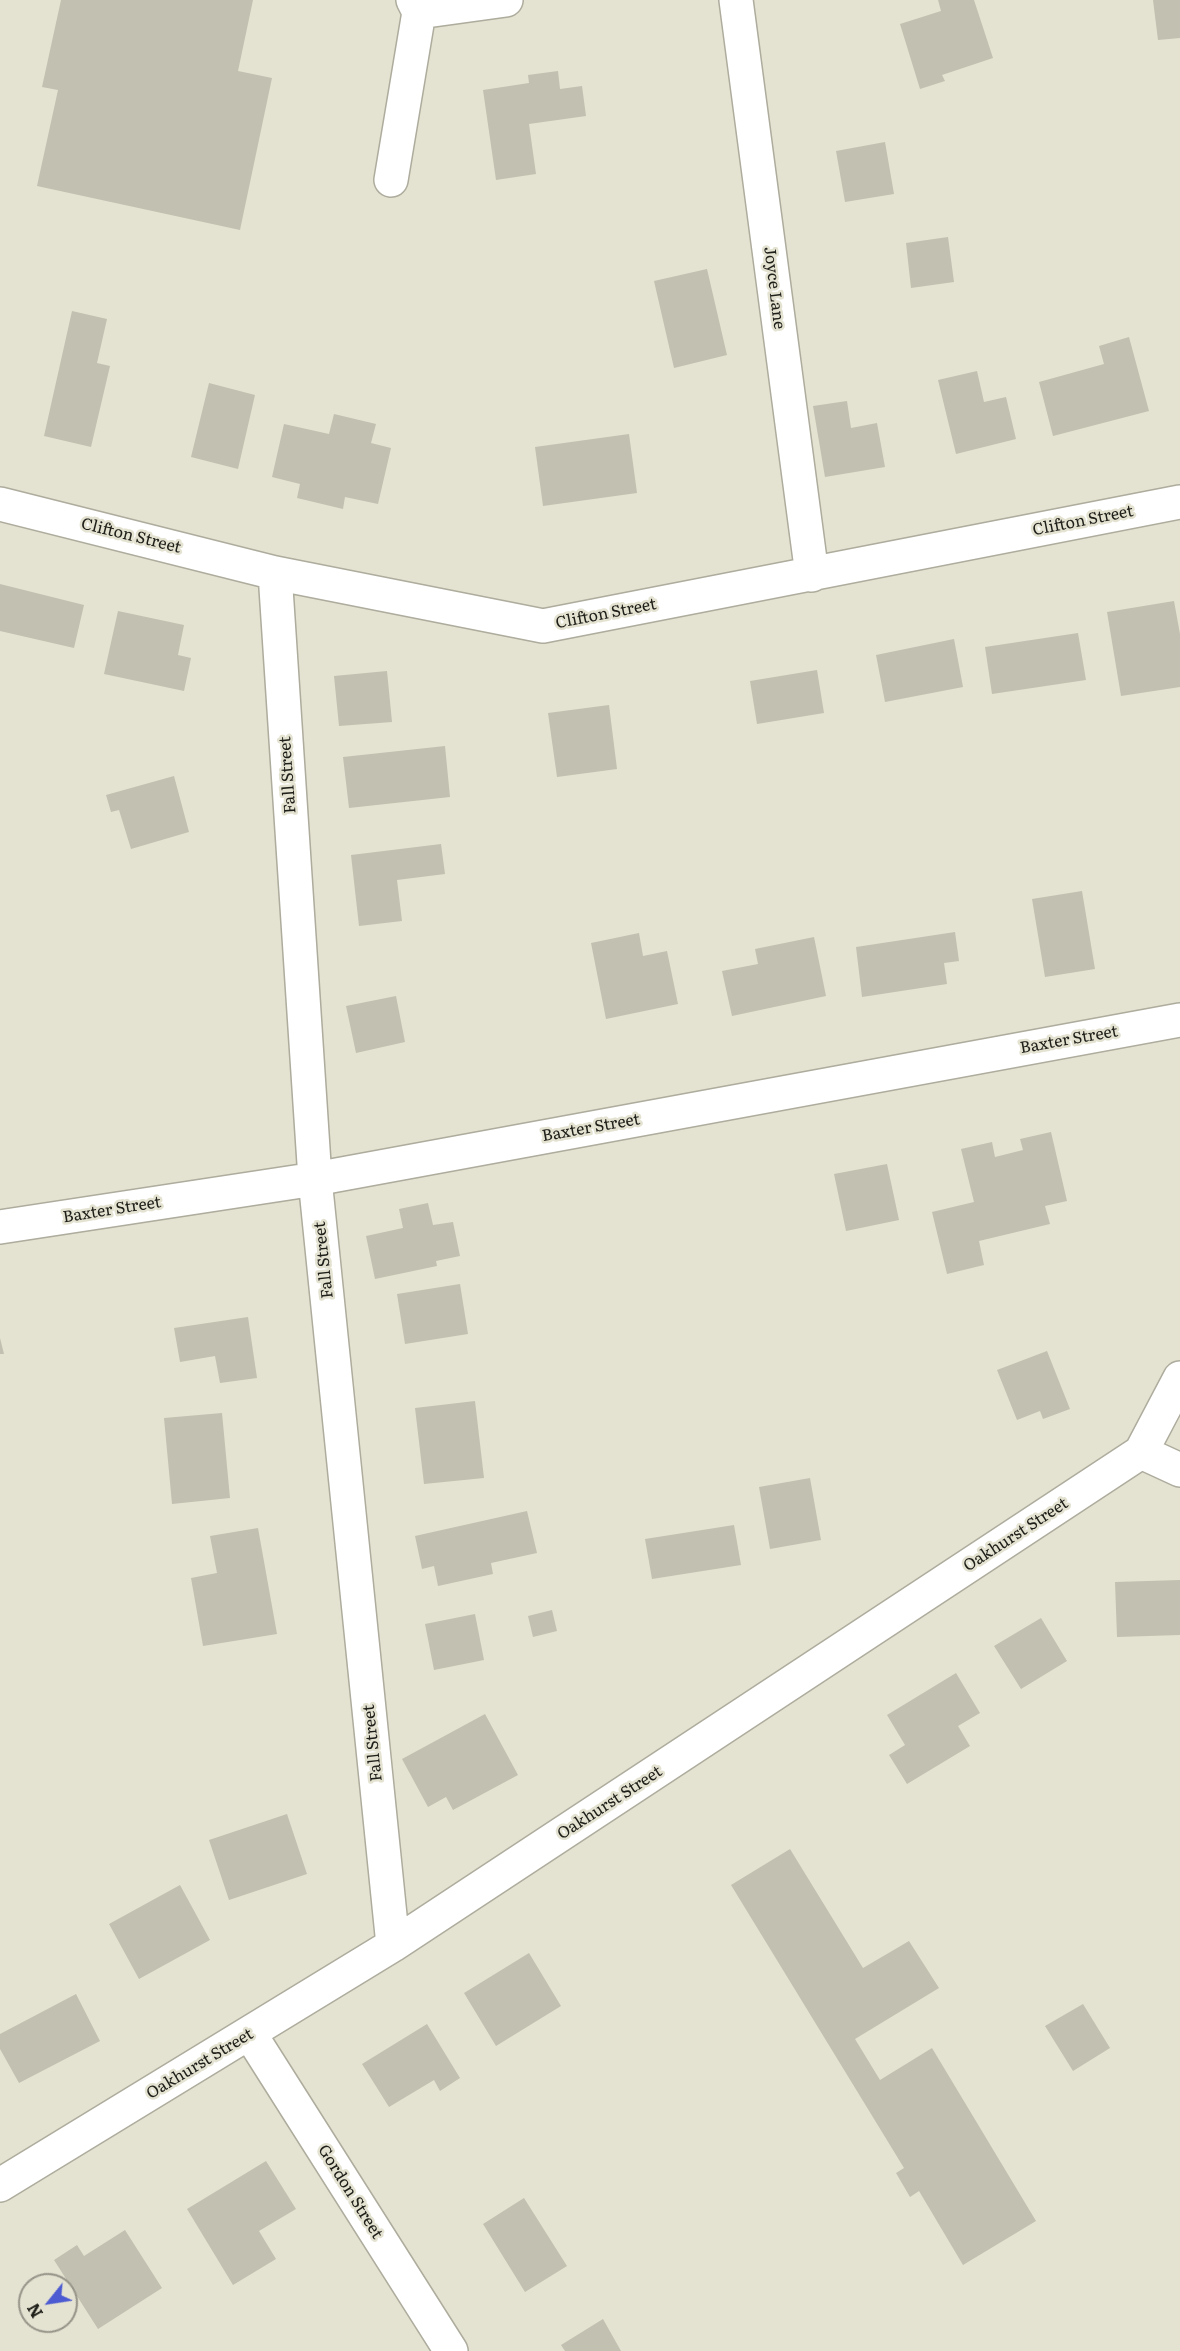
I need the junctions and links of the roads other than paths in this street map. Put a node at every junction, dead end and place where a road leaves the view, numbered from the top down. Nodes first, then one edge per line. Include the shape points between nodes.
1 (736, 0) edge
2 (494, 2) edge
3 (416, 6) edge
4 (391, 180) dead end
5 (1180, 502) edge
6 (0, 504) edge
7 (275, 573) junction
8 (812, 575) junction
9 (1180, 1020) edge
10 (315, 1179) junction
11 (0, 1227) edge
12 (1180, 1378) edge
13 (1141, 1452) junction
14 (1180, 1470) edge
15 (393, 1945) junction
16 (250, 2034) junction
17 (0, 2185) edge
18 (451, 2351) edge

1 - 8 street, Joyce Lane
2 - 3 street
3 - 4 street
5 - 8 street, Clifton Street
6 - 7 street, Clifton Street
7 - 8 street, Clifton Street via 543,626
7 - 10 street, Fall Street
9 - 10 street, Baxter Street
10 - 11 street, Baxter Street
10 - 15 street, Fall Street
12 - 13 street, Oakhurst Street
13 - 14 street
13 - 15 street, Oakhurst Street
15 - 16 street, Oakhurst Street
16 - 17 street, Oakhurst Street
16 - 18 street, Gordon Street

